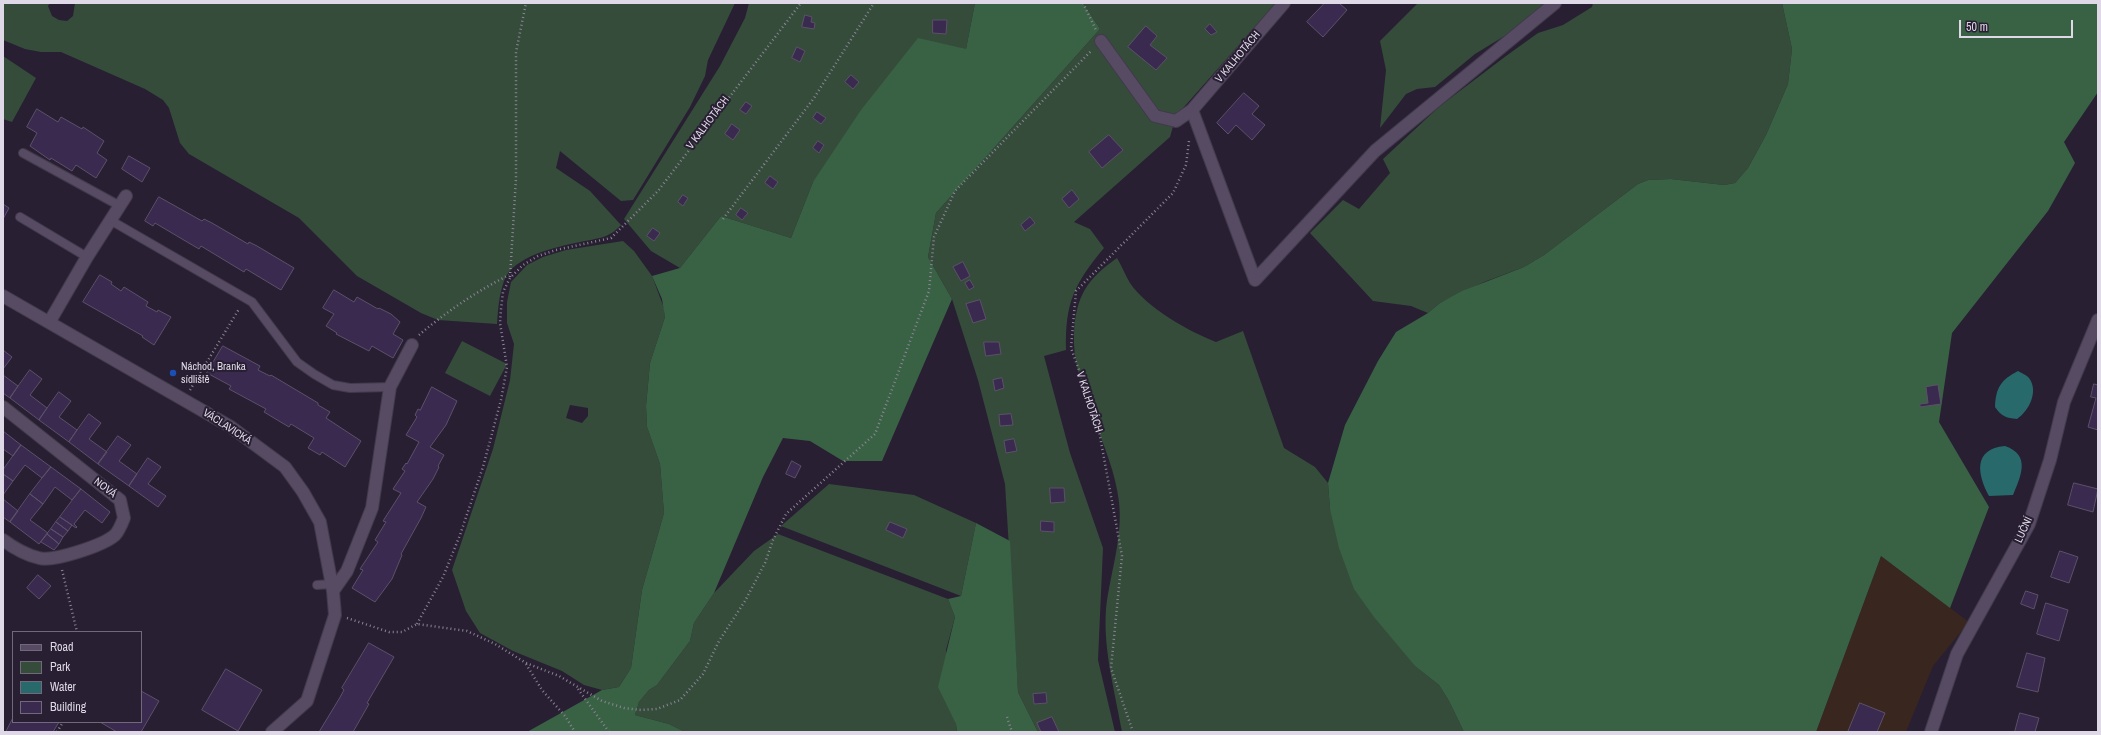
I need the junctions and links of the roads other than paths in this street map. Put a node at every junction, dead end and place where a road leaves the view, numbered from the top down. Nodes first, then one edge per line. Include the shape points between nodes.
1 (1284, 3) edge
2 (1555, 3) edge
3 (1101, 41) road end
4 (1192, 110) junction
5 (23, 153) dead end
6 (123, 201) joint
7 (20, 217) dead end
8 (110, 220) junction
9 (87, 257) junction
10 (3, 296) edge
11 (2098, 320) edge
12 (50, 321) junction
13 (412, 345) road end
14 (390, 387) junction
15 (3, 407) edge
16 (3, 540) edge
17 (317, 585) dead end
18 (332, 587) junction
19 (272, 732) edge
20 (1931, 732) edge

1 - 4 street, V KALHOTÁCH
2 - 4 street via 1375,151 1255,280
3 - 4 street, V KALHOTÁCH via 1155,116 1176,121
5 - 6 lane
6 - 8 street
7 - 9 lane
8 - 9 street
8 - 14 lane via 252,302 297,362 314,374 333,385 350,388
9 - 12 street
10 - 12 street, VÁCLAVICKÁ
11 - 20 street, LUČNÍ via 2064,402 2050,460 2029,524 1957,654
12 - 18 street, VÁCLAVICKÁ via 231,427 285,467 320,522
13 - 14 street
14 - 18 street via 372,508 347,571
15 - 16 street, NOVÁ via 120,500 124,518 116,534 87,549 59,557 40,559 17,550
17 - 18 lane
18 - 19 street, VÁCLAVICKÁ via 335,615 307,701

